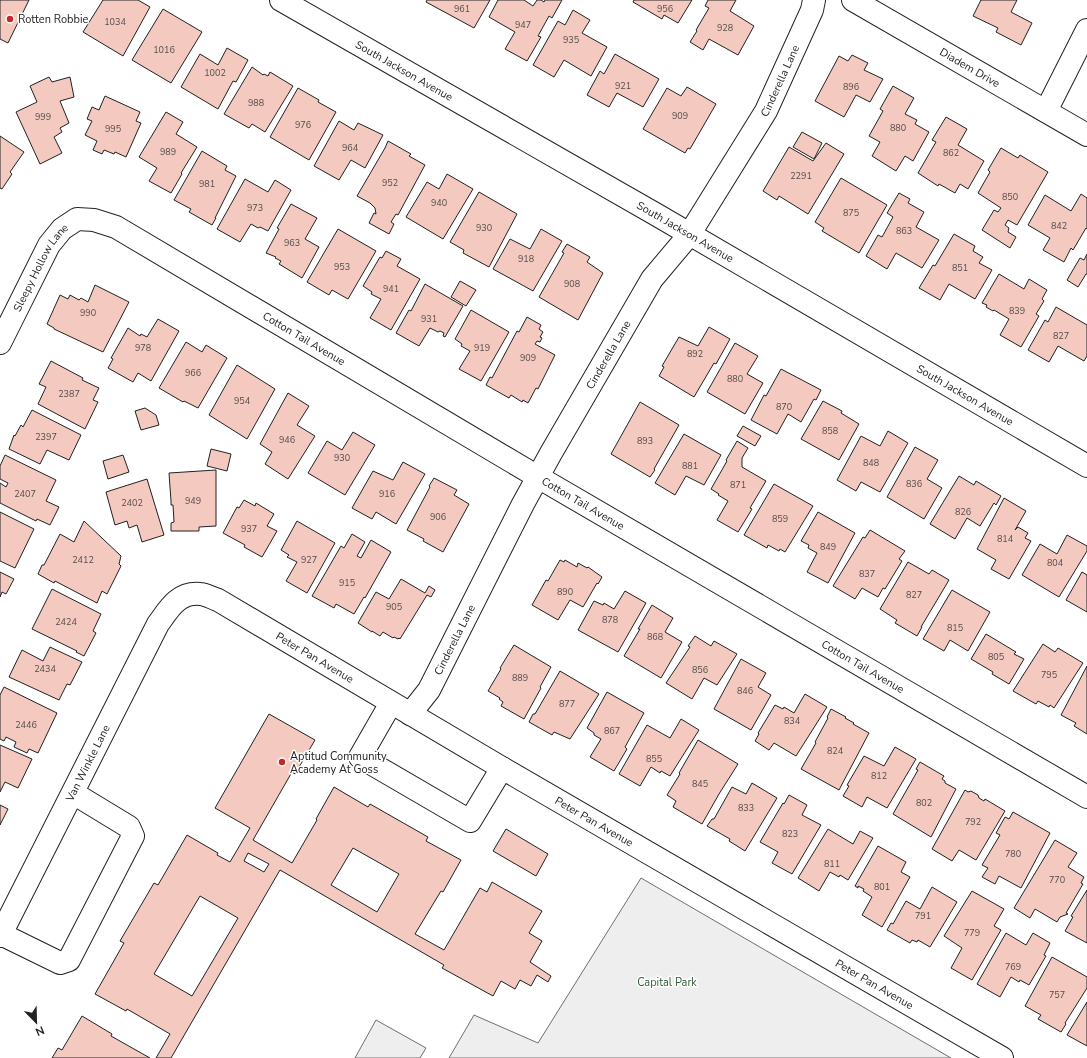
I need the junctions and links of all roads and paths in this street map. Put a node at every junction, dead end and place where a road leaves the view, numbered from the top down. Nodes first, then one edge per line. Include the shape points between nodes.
1 (281, 0) edge
2 (814, 0) edge
3 (853, 0) edge
4 (1087, 30) edge
5 (1046, 111) junction
6 (1087, 135) edge
7 (77, 219) joint
8 (689, 235) junction
9 (0, 343) edge
10 (1087, 466) edge
11 (538, 477) junction
12 (184, 596) joint
13 (401, 709) junction
14 (502, 768) junction
15 (73, 793) junction
16 (1087, 797) edge
17 (0, 935) edge
18 (1002, 1058) edge

1 - 8 street, South Jackson Avenue
2 - 8 street, Cinderella Lane via 812,10 766,110
3 - 5 street, Diadem Drive
4 - 5 street
5 - 6 street, Diadem Drive
7 - 9 street, Sleepy Hollow Lane via 62,229 49,245
7 - 11 street, Cotton Tail Avenue via 94,220 116,227
8 - 10 street, South Jackson Avenue
8 - 11 street, Cinderella Lane via 652,279
11 - 13 street, Cinderella Lane via 429,690
11 - 16 street, Cotton Tail Avenue
12 - 13 street, Peter Pan Avenue via 200,594 218,600
12 - 15 street, Van Winkle Lane via 171,606 158,624
13 - 14 street, Peter Pan Avenue
13 - 14 street, Cinderella Lane via 360,757 470,821
14 - 18 street, Peter Pan Avenue
15 - 17 street, Van Winkle Lane
15 - 17 street via 129,827 133,836 69,960 60,963

